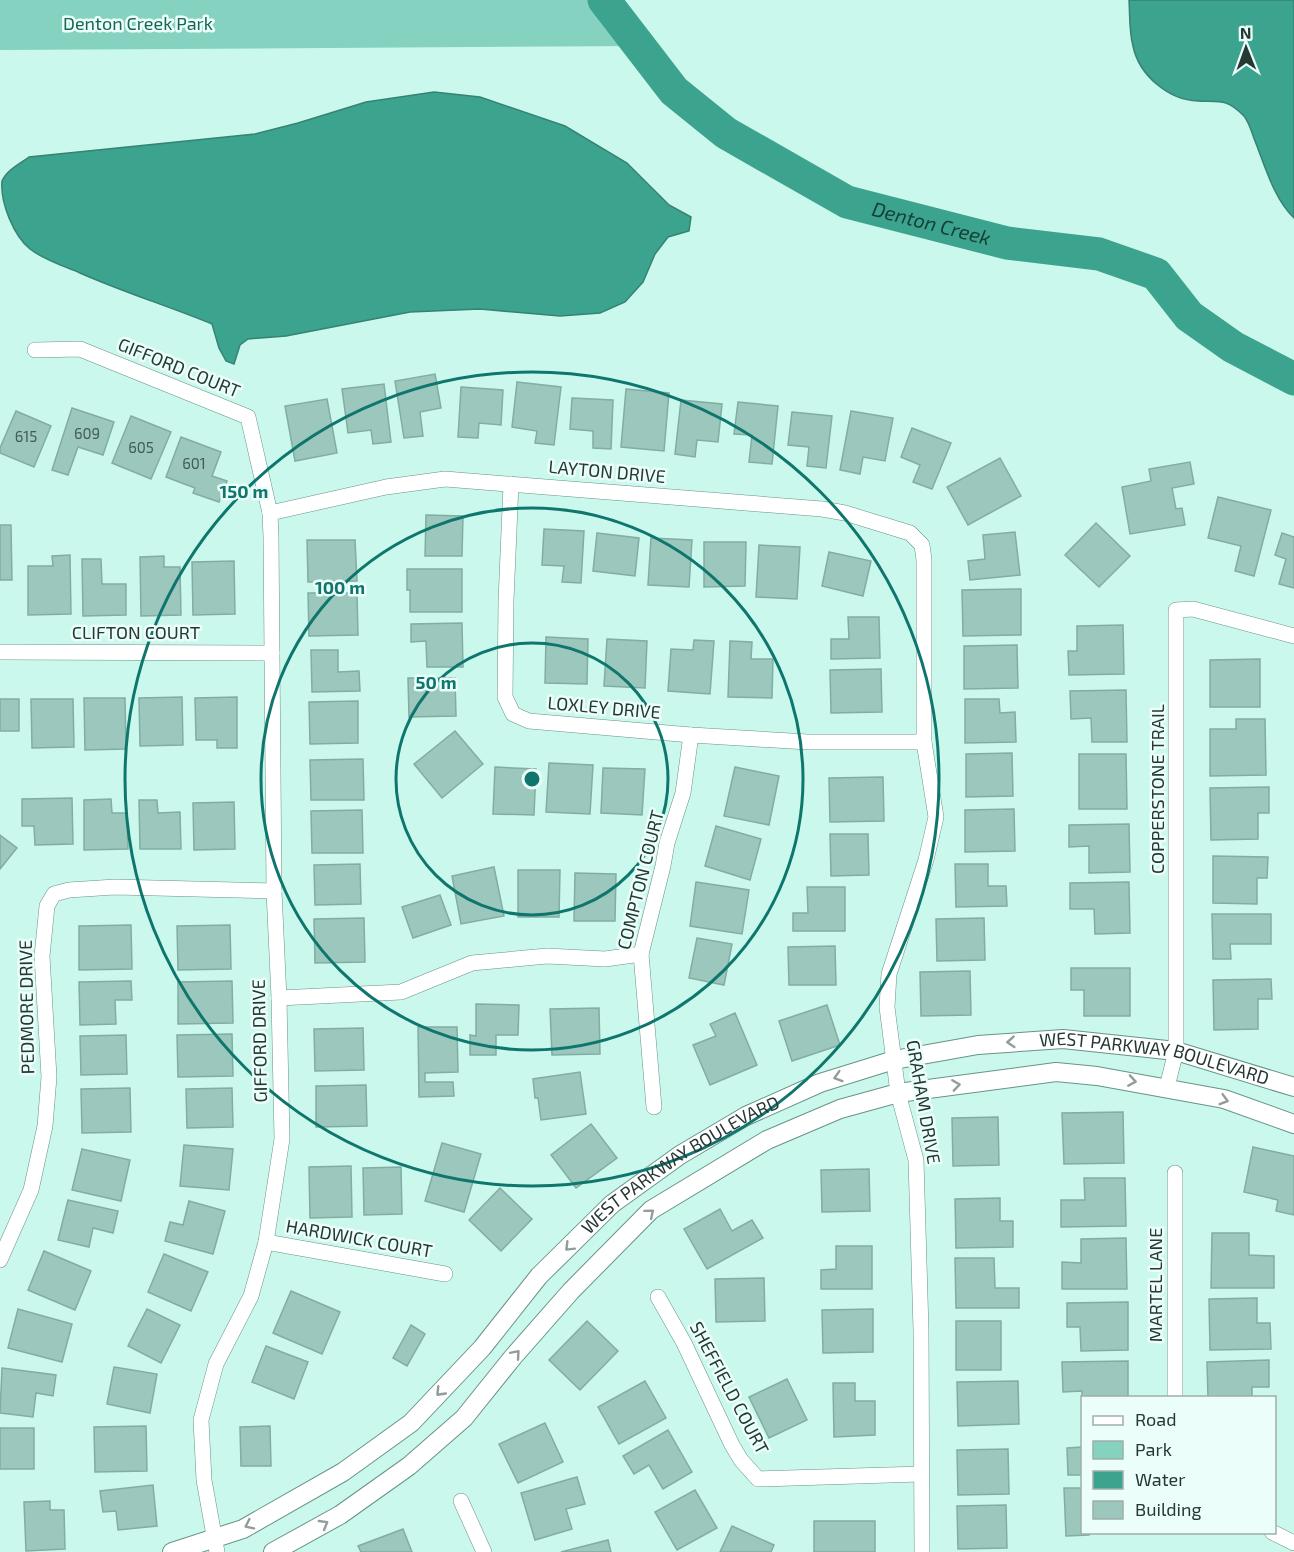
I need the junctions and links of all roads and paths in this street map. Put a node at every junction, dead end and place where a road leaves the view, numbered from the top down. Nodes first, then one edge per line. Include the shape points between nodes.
1 (35, 350) dead end
2 (511, 484) junction
3 (270, 513) junction
4 (924, 560) joint
5 (1294, 636) edge
6 (0, 652) edge
7 (272, 653) junction
8 (691, 735) junction
9 (924, 742) junction
10 (274, 891) junction
11 (641, 954) junction
12 (279, 998) junction
13 (1176, 1051) junction
14 (894, 1060) junction
15 (1167, 1087) junction
16 (1294, 1087) edge
17 (898, 1093) junction
18 (654, 1107) dead end
19 (1294, 1124) edge
20 (1175, 1173) dead end
21 (266, 1242) junction
22 (0, 1260) edge
23 (444, 1274) dead end
24 (658, 1297) dead end
25 (1175, 1396) edge
26 (921, 1474) junction
27 (461, 1501) dead end
28 (1274, 1534) edge
29 (1294, 1543) edge
30 (216, 1545) edge
31 (172, 1552) edge
32 (273, 1552) edge
33 (484, 1552) edge
34 (922, 1552) edge

1 - 3 street, GIFFORD COURT via 80,349 248,417
2 - 3 street, LAYTON DRIVE via 417,481
2 - 4 street, LAYTON DRIVE via 845,513 909,533 922,544
2 - 8 street, LOXLEY DRIVE via 506,697 513,714 529,720
3 - 7 street, GIFFORD DRIVE
4 - 9 street, GRAHAM DRIVE
5 - 13 street, COPPERSTONE TRAIL via 1193,609 1176,610
6 - 7 street, CLIFTON COURT
7 - 10 street, GIFFORD DRIVE
8 - 9 street, LOXLEY DRIVE via 808,742
8 - 11 street, COMPTON COURT via 683,793
9 - 14 street, GRAHAM DRIVE via 936,817 889,974 887,1007
10 - 12 street, GIFFORD DRIVE
10 - 22 street, PEDMORE DRIVE via 115,887 54,894 47,906 42,956 49,1077 45,1126 31,1190
11 - 12 street via 605,959 547,956 472,963 400,992
11 - 18 street, COMPTON COURT
12 - 21 street, GIFFORD DRIVE via 282,1139
13 -> 14 street, WEST PARKWAY BOULEVARD via 1063,1039 978,1045
13 - 15 street, COPPERSTONE TRAIL
13 - 16 street, WEST PARKWAY BOULEVARD
14 - 17 street, GRAHAM DRIVE
14 -> 30 street, WEST PARKWAY BOULEVARD via 820,1083 746,1116 680,1155 612,1204 548,1268 482,1348 411,1423 344,1472
17 -> 15 street, WEST PARKWAY BOULEVARD via 1056,1072
15 -> 19 street, WEST PARKWAY BOULEVARD via 1224,1099
17 - 26 street, GRAHAM DRIVE via 916,1160
32 -> 17 street, WEST PARKWAY BOULEVARD via 340,1515 409,1466 464,1418 571,1291 651,1210 767,1140 840,1109
20 - 25 street, MARTEL LANE
21 - 23 street, HARDWICK COURT
21 - 30 street, GIFFORD DRIVE via 250,1296 216,1364 201,1420 204,1480
24 - 26 street, SHEFFIELD COURT via 732,1445 758,1479
26 - 34 street, GRAHAM DRIVE
27 - 33 street
28 - 29 street
30 - 31 street, WEST PARKWAY BOULEVARD

